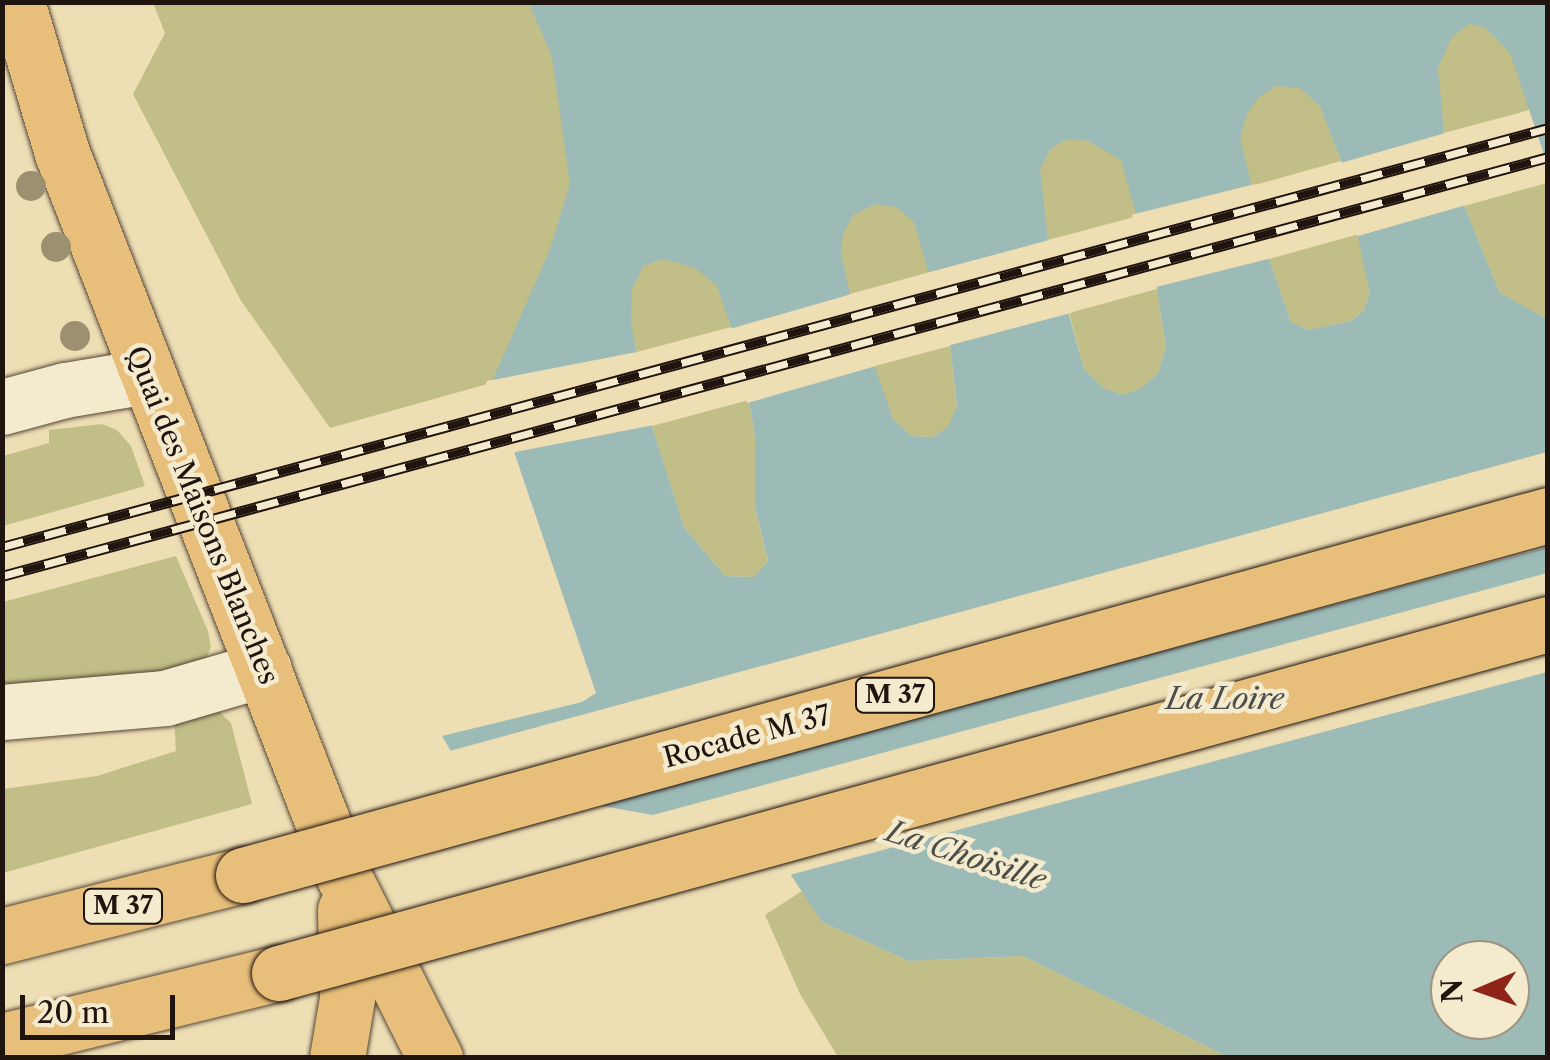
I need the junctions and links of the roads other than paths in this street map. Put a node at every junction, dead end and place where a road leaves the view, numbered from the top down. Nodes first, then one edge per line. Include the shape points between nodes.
1 (17, 2) edge
2 (2, 33) edge
3 (62, 153) junction
4 (148, 376) junction
5 (2, 406) edge
6 (1548, 515) edge
7 (1548, 624) edge
8 (264, 669) junction
9 (2, 712) edge
10 (344, 877) junction
11 (2, 936) edge
12 (105, 1016) junction
13 (2, 1040) edge
14 (6, 1058) edge
15 (337, 1058) edge
16 (435, 1058) edge

1 - 3 main road, Quai des Maisons Blanches
2 - 3 main road, Quai des Maisons Blanches via 40,124
3 - 4 main road, Quai des Maisons Blanches
4 - 5 street
4 - 8 main road, Quai des Maisons Blanches
6 - 11 main road, Rocade M 37 / M 37, bridge
7 - 12 main road, bridge
8 - 9 street via 165,698
8 - 10 main road, Quai des Maisons Blanches
10 - 15 main road via 347,998
10 - 16 main road
12 - 13 main road
12 - 14 main road

